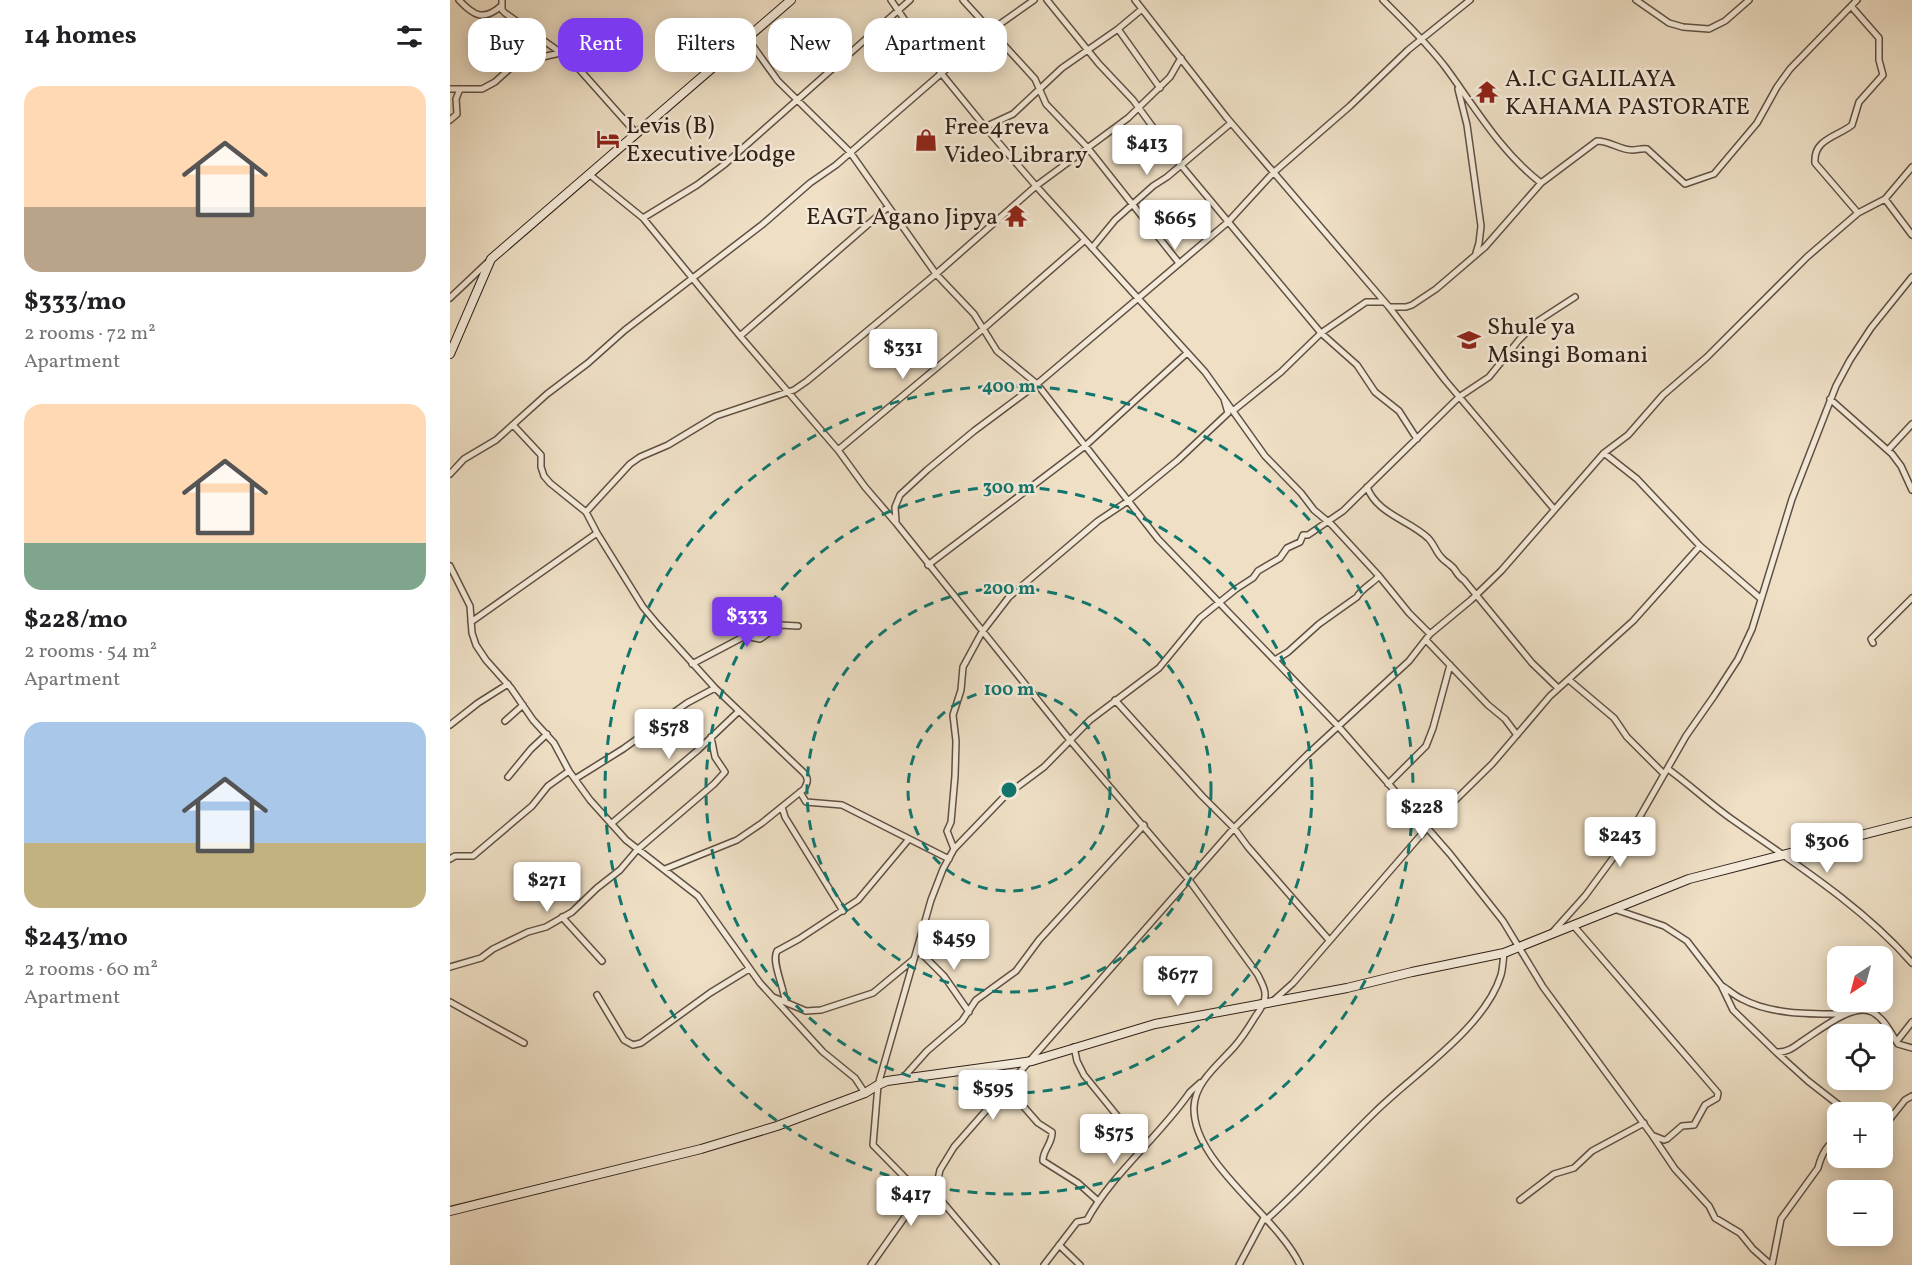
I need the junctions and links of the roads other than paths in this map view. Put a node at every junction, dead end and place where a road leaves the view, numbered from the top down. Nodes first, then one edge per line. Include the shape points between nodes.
1 (459, 0) edge
2 (791, 0) edge
3 (891, 0) edge
4 (910, 0) edge
5 (963, 0) edge
6 (1034, 0) edge
7 (1047, 0) edge
8 (1135, 0) edge
9 (1383, 0) edge
10 (1470, 0) edge
11 (1636, 0) edge
12 (1749, 0) edge
13 (1857, 0) edge
14 (501, 3) edge
15 (1851, 6) junction
16 (1142, 9) junction
17 (897, 10) junction
18 (979, 18) edge
19 (1007, 19) edge
20 (1118, 29) junction
21 (756, 30) edge
22 (1422, 40) junction
23 (1007, 49) edge
24 (756, 50) edge
25 (1088, 50) junction
26 (558, 52) edge
27 (558, 53) edge
28 (1181, 58) junction
29 (582, 72) edge
30 (707, 72) edge
31 (941, 73) junction
32 (1457, 85) junction
33 (1039, 88) junction
34 (1160, 88) junction
35 (450, 89) edge
36 (460, 89) junction
37 (798, 100) junction
38 (1138, 107) junction
39 (450, 120) edge
40 (1231, 123) junction
41 (985, 127) junction
42 (636, 133) junction
43 (1087, 147) junction
44 (850, 153) junction
45 (1180, 164) junction
46 (1912, 167) edge
47 (1273, 173) junction
48 (590, 175) junction
49 (1541, 183) junction
50 (1036, 186) junction
51 (1885, 199) junction
52 (1132, 206) junction
53 (888, 207) junction
54 (1858, 213) junction
55 (643, 218) junction
56 (1228, 222) junction
57 (1912, 235) edge
58 (1084, 240) junction
59 (1092, 248) junction
60 (1475, 255) junction
61 (490, 259) junction
62 (1179, 264) junction
63 (936, 274) junction
64 (1912, 277) edge
65 (691, 278) junction
66 (1575, 297) dead end
67 (450, 298) edge
68 (1138, 299) junction
69 (1383, 302) junction
70 (1389, 307) junction
71 (983, 328) junction
72 (1321, 333) junction
73 (740, 336) junction
74 (1187, 353) junction
75 (450, 354) edge
76 (1037, 384) junction
77 (788, 391) junction
78 (1223, 395) junction
79 (1459, 397) junction
80 (1830, 399) junction
81 (1234, 410) junction
82 (1912, 424) edge
83 (514, 426) junction
84 (1417, 439) junction
85 (1085, 446) junction
86 (838, 450) junction
87 (1888, 450) junction
88 (1604, 453) junction
89 (450, 474) edge
90 (1367, 487) junction
91 (1912, 490) edge
92 (1128, 501) junction
93 (1554, 508) junction
94 (586, 512) junction
95 (1326, 522) junction
96 (896, 523) junction
97 (597, 533) junction
98 (1700, 546) junction
99 (928, 565) junction
100 (450, 566) edge
101 (1379, 576) junction
102 (1476, 596) junction
103 (1760, 598) junction
104 (1912, 598) edge
105 (1220, 602) junction
106 (471, 622) junction
107 (798, 626) dead end
108 (982, 632) junction
109 (1430, 634) junction
110 (1426, 640) junction
111 (1873, 643) dead end
112 (1275, 660) junction
113 (693, 664) junction
114 (1450, 665) junction
115 (1569, 680) junction
116 (508, 684) junction
117 (715, 688) junction
118 (1558, 688) junction
119 (1114, 700) junction
120 (523, 705) junction
121 (739, 711) junction
122 (505, 721) dead end
123 (450, 725) edge
124 (1338, 726) junction
125 (547, 734) junction
126 (1517, 735) junction
127 (711, 737) junction
128 (1069, 739) junction
129 (569, 771) junction
130 (1666, 771) junction
131 (508, 777) dead end
132 (575, 779) junction
133 (1388, 784) junction
134 (800, 792) junction
135 (782, 807) junction
136 (1912, 822) edge
137 (611, 824) junction
138 (1144, 825) junction
139 (1234, 828) junction
140 (1427, 828) junction
141 (909, 839) junction
142 (954, 849) junction
143 (637, 850) junction
144 (1783, 855) junction
145 (450, 859) edge
146 (949, 859) junction
147 (665, 869) junction
148 (1189, 880) junction
149 (1614, 909) junction
150 (843, 910) junction
151 (562, 917) junction
152 (1573, 926) junction
153 (1550, 935) junction
154 (1329, 940) junction
155 (1519, 947) junction
156 (918, 949) junction
157 (1504, 953) junction
158 (914, 959) junction
159 (602, 961) dead end
160 (1912, 963) edge
161 (450, 967) edge
162 (749, 969) junction
163 (1721, 985) junction
164 (597, 995) dead end
165 (772, 996) junction
166 (785, 1001) junction
167 (1273, 1001) junction
168 (450, 1002) edge
169 (1264, 1003) junction
170 (969, 1012) junction
171 (1845, 1014) junction
172 (1912, 1022) edge
173 (1897, 1041) junction
174 (524, 1043) dead end
175 (1074, 1047) junction
176 (1912, 1048) edge
177 (1776, 1052) junction
178 (1032, 1061) junction
179 (902, 1079) junction
180 (1202, 1082) junction
181 (1012, 1083) junction
182 (878, 1085) junction
183 (865, 1093) junction
184 (1912, 1096) edge
185 (1835, 1102) edge
186 (1893, 1115) edge
187 (1644, 1123) junction
188 (1652, 1135) junction
189 (1146, 1145) junction
190 (1827, 1148) edge
191 (937, 1179) junction
192 (921, 1194) junction
193 (1097, 1200) junction
194 (1520, 1200) dead end
195 (450, 1211) edge
196 (1265, 1219) junction
197 (1059, 1245) junction
198 (871, 1263) edge
199 (996, 1265) edge
200 (1044, 1265) edge
201 (1080, 1265) edge
202 (1239, 1265) edge
203 (1300, 1265) edge
204 (1771, 1265) edge

1 - 14 street via 477,15 492,13
2 - 21 street
3 - 17 street
4 - 17 street
5 - 18 street
6 - 19 street
7 - 25 street
8 - 16 street
9 - 22 street
10 - 22 street
11 - 12 street via 1669,23 1709,29
13 - 15 street
14 - 26 street via 505,13
15 - 49 street via 1790,69 1757,123 1711,176 1685,184 1647,149 1632,150 1600,141
15 - 54 street via 1879,38 1883,75 1859,102 1851,126 1820,145 1814,159
16 - 20 street
16 - 28 street
17 - 31 street
17 - 37 street
20 - 25 street
20 - 34 street
22 - 32 street
22 - 47 street
23 - 33 street
24 - 37 street
25 - 33 street
25 - 38 street
27 - 36 street via 516,63 482,89
28 - 34 street
28 - 40 street
29 - 42 street
30 - 42 street
31 - 41 street
31 - 44 street
32 - 49 street via 1509,153
32 - 60 street via 1467,125 1480,226
33 - 41 street via 1013,114
33 - 43 street via 1046,104
34 - 38 street
35 - 36 street
36 - 39 street via 457,114
37 - 44 street
37 - 55 street via 697,186
38 - 43 street
38 - 45 street
40 - 45 street
40 - 47 street
41 - 50 street
42 - 48 street
43 - 50 street
43 - 52 street
44 - 53 street
44 - 65 street
45 - 52 street
45 - 56 street
46 - 51 street
47 - 56 street
47 - 69 street
48 - 55 street
48 - 61 street
49 - 60 street
50 - 58 street
50 - 63 street
51 - 54 street
51 - 57 street
52 - 59 street
52 - 62 street
53 - 63 street
53 - 73 street
54 - 88 street via 1663,395 1628,435
55 - 65 street
56 - 62 street
56 - 72 street
58 - 59 street
58 - 71 street
59 - 68 street
60 - 70 street via 1417,303
61 - 67 street
61 - 75 street
62 - 68 street
63 - 71 street via 961,298
63 - 77 street via 799,388
64 - 80 street via 1871,328
65 - 73 street
65 - 83 street via 547,394
66 - 79 street via 1538,321 1489,376
68 - 74 street
68 - 76 street
69 - 70 street
69 - 72 street via 1366,302
70 - 79 street
71 - 76 street via 998,351
71 - 86 street
72 - 81 street via 1268,384
72 - 84 street via 1357,365 1375,392 1399,411
73 - 77 street
74 - 78 street
74 - 85 street
76 - 85 street
76 - 96 street via 974,430 900,495 895,507
77 - 86 street
77 - 94 street via 716,416 640,457
78 - 81 street
78 - 92 street via 1228,412
79 - 84 street
79 - 93 street
80 - 87 street
80 - 103 street
81 - 95 street via 1265,456
82 - 87 street
83 - 89 street via 464,459
83 - 94 street via 541,455 542,471 550,483
84 - 90 street
85 - 92 street
85 - 99 street
86 - 96 street
87 - 91 street
88 - 93 street
88 - 98 street via 1637,479
90 - 95 street
90 - 102 street via 1384,510 1419,530
92 - 105 street via 1158,539
92 - 108 street via 1023,585
93 - 102 street
94 - 97 street
95 - 101 street
95 - 105 street via 1303,535 1300,542
96 - 99 street
97 - 106 street
97 - 113 street via 644,606
98 - 103 street
98 - 115 street via 1633,621
99 - 108 street
100 - 106 street via 471,608
101 - 109 street
101 - 112 street
102 - 109 street
102 - 118 street
103 - 130 street via 1738,659
104 - 111 street via 1871,639
105 - 112 street
105 - 119 street via 1200,618 1159,668
106 - 116 street via 476,645
107 - 113 street via 780,625 760,639 745,636
108 - 128 street
108 - 142 street via 963,667 953,715 956,767 947,831
109 - 110 street
110 - 114 street
110 - 124 street via 1409,661
112 - 124 street
113 - 117 street
114 - 126 street
114 - 133 street via 1426,746
115 - 118 street
115 - 130 street via 1614,718 1627,736
116 - 120 street
116 - 123 street
117 - 121 street
117 - 132 street
118 - 126 street
119 - 128 street
119 - 139 street
120 - 122 street
120 - 125 street
121 - 127 street
121 - 134 street via 806,775 808,782
124 - 133 street
124 - 139 street
125 - 129 street
125 - 131 street
126 - 140 street
127 - 137 street
127 - 143 street via 715,757 725,772
128 - 138 street
128 - 142 street via 1060,752 1005,796
129 - 132 street
129 - 145 street via 473,856
130 - 144 street
130 - 153 street via 1627,839
132 - 137 street
133 - 140 street
134 - 135 street
134 - 141 street via 806,802 842,805
135 - 147 street via 734,841
135 - 150 street
136 - 144 street
137 - 143 street
138 - 148 street
138 - 170 street via 1039,940 1016,971 976,1000
139 - 148 street
139 - 154 street
140 - 154 street
140 - 155 street via 1503,921
141 - 146 street
141 - 150 street via 858,900
142 - 146 street
143 - 147 street
143 - 151 street via 620,870
144 - 149 street via 1689,879
144 - 160 street via 1857,911
146 - 156 street via 937,883
147 - 162 street via 702,901
148 - 169 street via 1258,975 1265,991
148 - 178 street
149 - 152 street
149 - 163 street via 1664,926 1687,941
150 - 166 street via 775,952
151 - 159 street
151 - 161 street via 481,958
152 - 153 street
152 - 188 street via 1718,1093 1705,1105 1694,1125 1682,1126 1664,1140
153 - 155 street
154 - 167 street
155 - 157 street
155 - 187 street via 1543,987
156 - 158 street
156 - 170 street via 944,976
157 - 167 street
157 - 196 street via 1493,993 1453,1043
158 - 166 street via 868,995 810,1011
158 - 182 street
162 - 164 street via 633,1045 624,1040
162 - 165 street
163 - 171 street via 1740,999 1761,1006 1808,1014
163 - 177 street via 1733,1010
165 - 166 street
165 - 183 street via 823,1052 855,1078
167 - 169 street
168 - 174 street
169 - 175 street via 1155,1024
169 - 180 street via 1236,1045
170 - 179 street
171 - 173 street via 1872,1012
171 - 177 street via 1792,1048
172 - 173 street
173 - 176 street
175 - 178 street
175 - 189 street via 1084,1076
177 - 185 street
178 - 179 street
178 - 181 street
179 - 182 street
180 - 189 street
180 - 196 street via 1194,1104 1198,1131 1229,1178
181 - 191 street via 954,1147
181 - 193 street via 1016,1098 1038,1123 1052,1132 1043,1161
182 - 183 street
182 - 192 street via 873,1144
183 - 195 street via 701,1149
184 - 186 street
187 - 188 street
187 - 194 street via 1592,1151 1574,1168 1554,1174
188 - 204 street via 1715,1218 1740,1233
189 - 193 street
190 - 204 street via 1818,1168 1781,1219
191 - 192 street
191 - 199 street via 935,1193
192 - 198 street
193 - 197 street via 1087,1220 1077,1222
196 - 202 street
196 - 203 street
197 - 200 street
197 - 201 street

